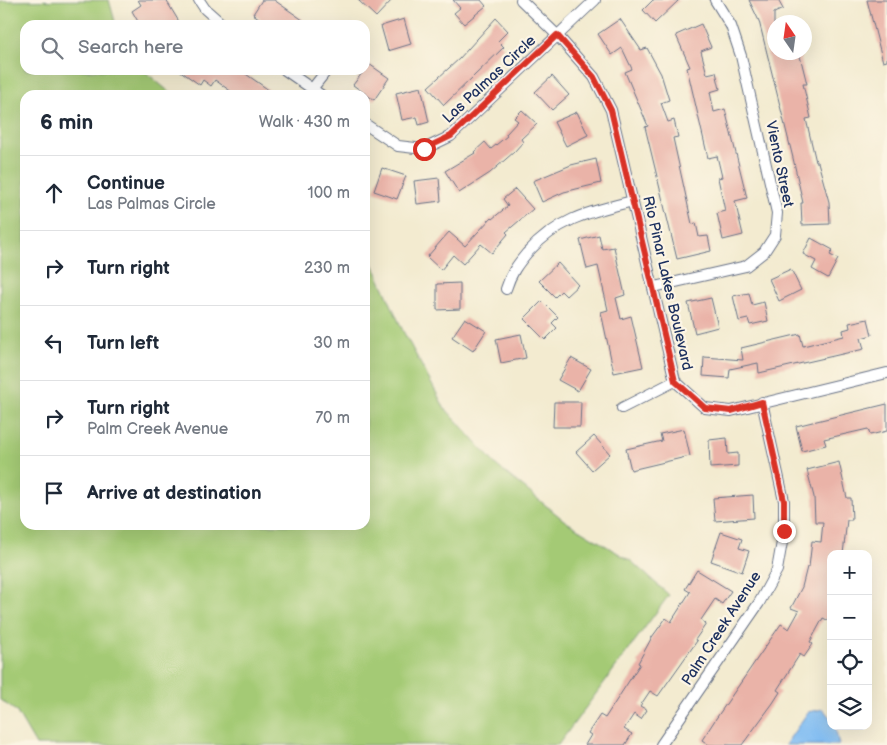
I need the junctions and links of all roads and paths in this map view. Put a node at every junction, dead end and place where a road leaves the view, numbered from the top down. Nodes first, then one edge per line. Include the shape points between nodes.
1 (199, 0) edge
2 (521, 0) edge
3 (595, 0) edge
4 (715, 0) edge
5 (217, 20) edge
6 (557, 35) junction
7 (292, 75) edge
8 (325, 75) edge
9 (314, 90) edge
10 (318, 90) edge
11 (370, 127) edge
12 (633, 201) junction
13 (654, 287) junction
14 (506, 289) dead end
15 (887, 373) edge
16 (675, 381) junction
17 (762, 402) junction
18 (622, 408) dead end
19 (661, 745) edge

1 - 5 street
2 - 6 street, Rio Pinar Lakes Boulevard
3 - 6 street, Las Palmas Circle
4 - 13 street, Viento Street via 731,26 740,56 777,214 775,235 764,252 746,266
6 - 11 street, Las Palmas Circle via 451,136 424,149 398,146
6 - 12 street, Rio Pinar Lakes Boulevard via 594,77 611,110
7 - 9 street
8 - 10 street
12 - 13 street, Rio Pinar Lakes Boulevard
12 - 14 street via 560,224 540,238 511,272
13 - 16 street, Rio Pinar Lakes Boulevard
15 - 17 street, Rio Pinar Lakes Boulevard
16 - 17 street, Rio Pinar Lakes Boulevard via 705,408 731,411
16 - 18 street
17 - 19 street, Palm Creek Avenue via 784,501 784,531 777,570 759,603

